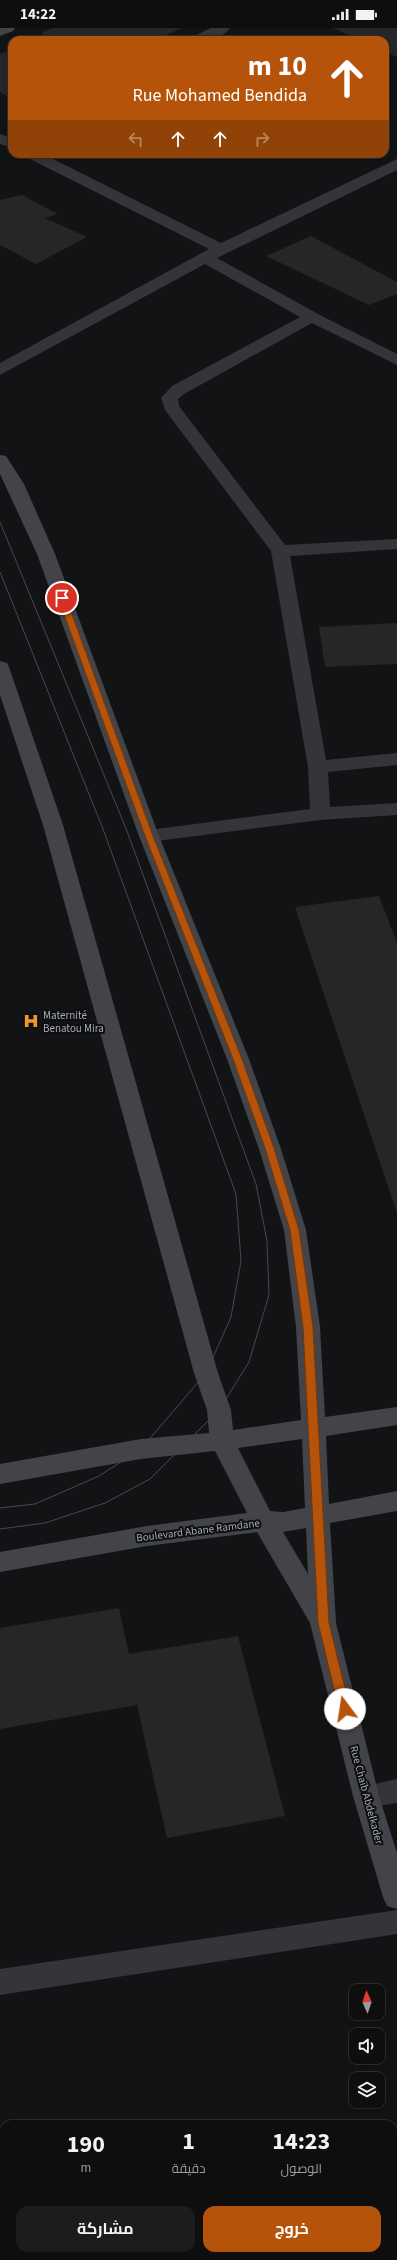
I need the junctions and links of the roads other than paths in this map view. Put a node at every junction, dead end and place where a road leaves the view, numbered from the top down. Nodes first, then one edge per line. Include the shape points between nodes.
1 (8, 28) edge
2 (223, 28) edge
3 (0, 32) edge
4 (206, 36) edge
5 (39, 158) edge
6 (397, 164) edge
7 (221, 249) junction
8 (206, 258) junction
9 (312, 317) junction
10 (397, 360) edge
11 (0, 370) edge
12 (0, 460) edge
13 (397, 544) edge
14 (280, 552) junction
15 (0, 667) edge
16 (397, 759) edge
17 (318, 767) junction
18 (397, 809) edge
19 (320, 814) junction
20 (149, 836) junction
21 (397, 1416) edge
22 (314, 1426) junction
23 (222, 1440) junction
24 (0, 1474) edge
25 (397, 1501) edge
26 (319, 1515) junction
27 (263, 1522) junction
28 (0, 1562) edge
29 (323, 1623) junction
30 (397, 1791) edge
31 (366, 1796) junction
32 (397, 1897) edge
33 (397, 1922) edge
34 (0, 1982) edge

1 - 3 street
2 - 4 street
5 - 7 street
6 - 7 street
7 - 8 street
8 - 9 street
8 - 11 street
9 - 10 street
9 - 14 street via 178,390 170,398 171,406
12 - 20 street via 15,484 46,554
13 - 14 street
14 - 17 street
15 - 23 street via 55,833 206,1373 219,1410
16 - 17 street
17 - 19 street
18 - 19 street
19 - 20 street
20 - 22 street via 238,1059 270,1148 294,1230 308,1327
21 - 22 street
22 - 23 street
22 - 26 street
23 - 24 street via 141,1449
23 - 27 street
25 - 26 street, Boulevard Abane Ramdane
26 - 27 street, Boulevard Abane Ramdane via 283,1522
26 - 29 street
27 - 28 street, Boulevard Abane Ramdane via 147,1536
27 - 29 street
29 - 31 street, Rue Chaïb Abdelkader
30 - 31 street
31 - 32 street, Rue Chaïb Abdelkader
33 - 34 street

